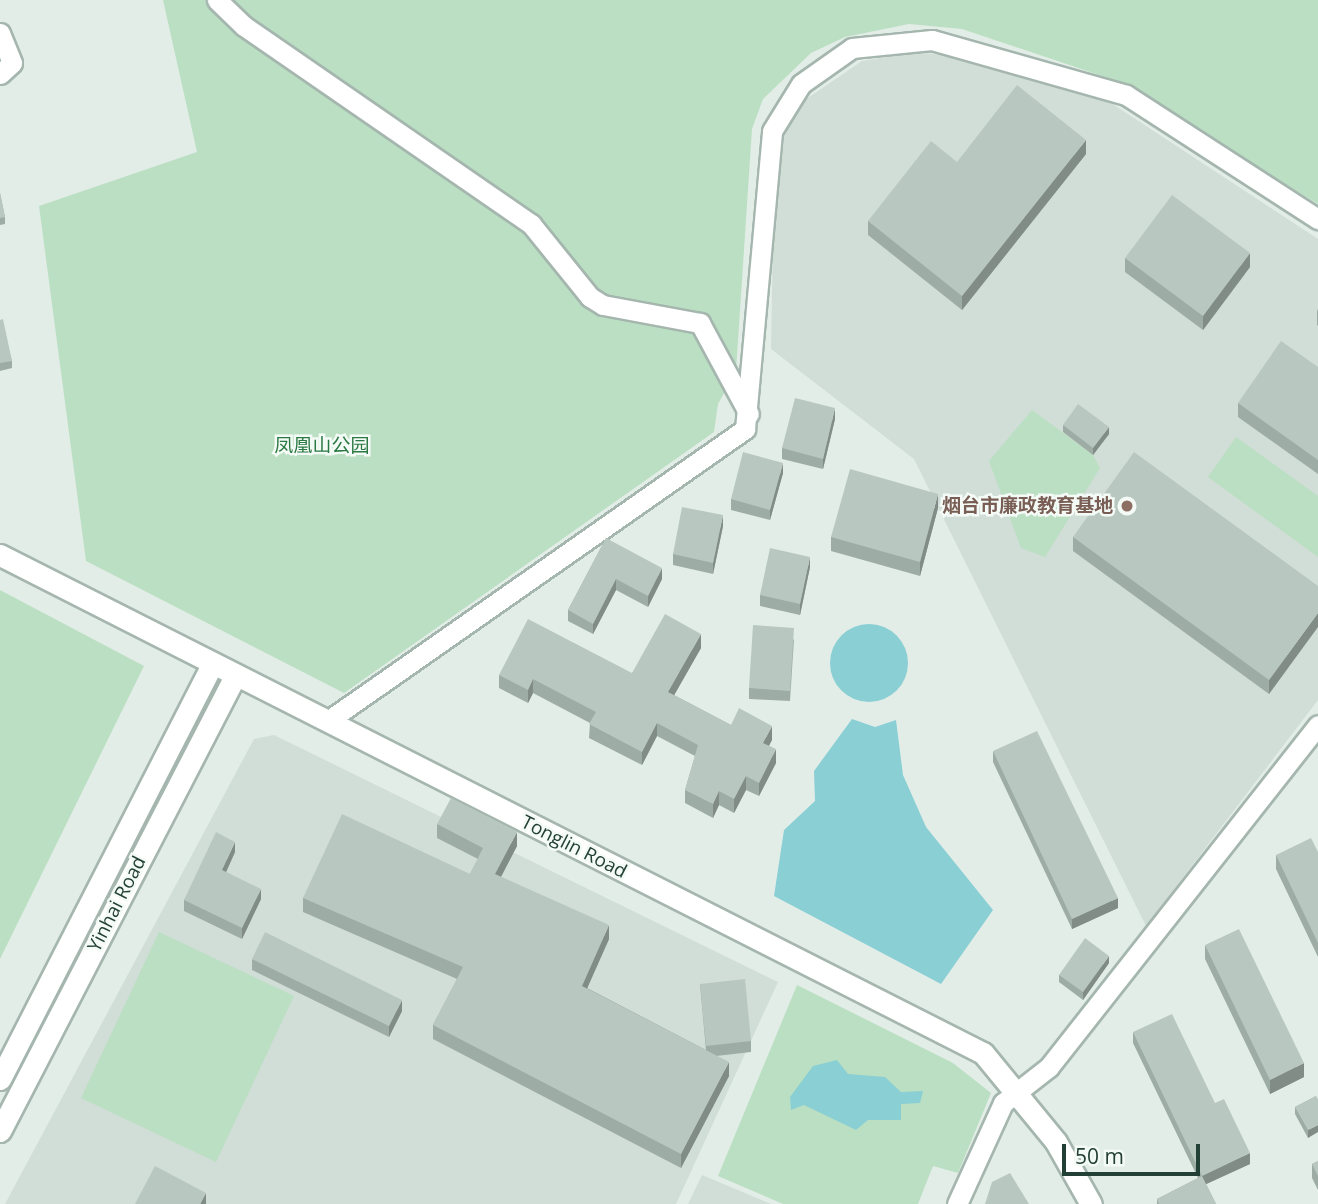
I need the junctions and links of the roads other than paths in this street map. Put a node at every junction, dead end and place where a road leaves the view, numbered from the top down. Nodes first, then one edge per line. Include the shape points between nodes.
1 (217, 0) edge
2 (0, 33) edge
3 (0, 74) edge
4 (1318, 219) edge
5 (749, 415) junction
6 (0, 555) edge
7 (212, 665) junction
8 (234, 678) junction
9 (329, 720) junction
10 (1318, 725) edge
11 (0, 1079) edge
12 (1017, 1091) junction
13 (0, 1131) edge
14 (957, 1204) edge
15 (1091, 1204) edge

1 - 5 street via 244,26 531,224 590,298 603,306 700,323
2 - 3 street via 12,62
4 - 5 street via 1126,95 932,40 852,48 801,84 772,131
5 - 9 street via 737,439
6 - 7 street, Tonglin Road
7 - 8 street, Tonglin Road
7 - 11 street, Yinhai Road
8 - 9 street, Tonglin Road
8 - 13 street, Yinhai Road
9 - 12 street, Tonglin Road via 779,954 983,1053
10 - 12 street via 1049,1067
12 - 14 street via 1003,1103
12 - 15 street, Tonglin Road

